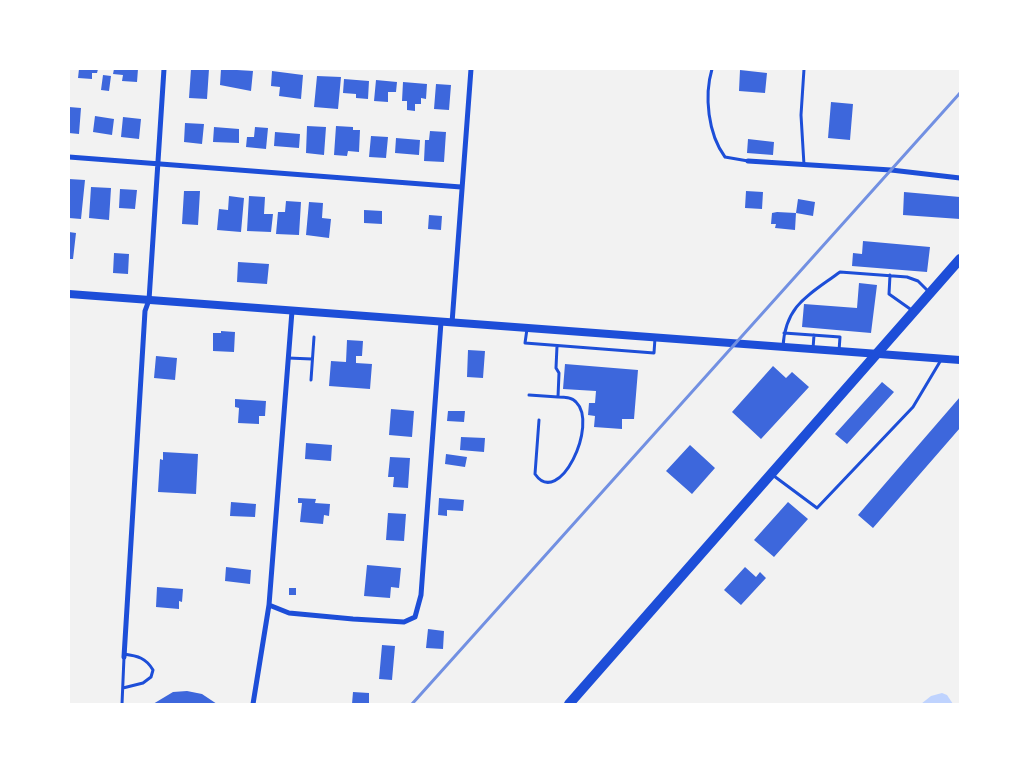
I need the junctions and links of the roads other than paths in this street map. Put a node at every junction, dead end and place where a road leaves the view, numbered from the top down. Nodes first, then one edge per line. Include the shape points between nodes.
1 (164, 69) edge
2 (471, 69) edge
3 (712, 69) edge
4 (804, 69) edge
5 (69, 157) edge
6 (748, 161) joint
7 (157, 164) junction
8 (804, 165) junction
9 (960, 178) edge
10 (462, 187) junction
11 (960, 259) edge
12 (890, 275) junction
13 (930, 292) junction
14 (69, 294) edge
15 (149, 300) junction
16 (292, 311) junction
17 (913, 311) junction
18 (441, 322) junction
19 (452, 323) junction
20 (527, 328) junction
21 (784, 333) junction
22 (814, 335) junction
23 (314, 337) dead end
24 (655, 338) junction
25 (557, 346) junction
26 (783, 348) junction
27 (813, 350) junction
28 (839, 352) junction
29 (874, 354) junction
30 (288, 358) junction
31 (312, 359) junction
32 (941, 359) junction
33 (960, 360) edge
34 (310, 380) dead end
35 (529, 395) dead end
36 (558, 396) junction
37 (539, 420) dead end
38 (770, 473) junction
39 (269, 605) junction
40 (124, 656) junction
41 (123, 688) junction
42 (122, 704) edge
43 (253, 704) edge
44 (569, 704) edge

1 - 7 street
2 - 10 street
3 - 6 lane via 707,105 720,151 725,157
4 - 8 lane via 801,115
5 - 7 street
6 - 8 street
7 - 10 street
7 - 15 street
8 - 9 street
10 - 19 street
11 - 13 main road
12 - 13 lane via 918,281
12 - 17 lane via 889,294
12 - 21 lane via 840,272 797,304
13 - 17 main road
14 - 15 street
15 - 16 street
15 - 40 street via 145,311
16 - 18 street
16 - 30 street
17 - 29 main road
18 - 19 street
18 - 39 street via 421,595 415,617 404,622 353,619 289,613
19 - 20 street
20 - 24 street
20 - 25 lane via 526,343
21 - 22 lane
21 - 26 lane
22 - 27 lane
22 - 28 lane via 840,337
23 - 31 lane
24 - 25 lane via 654,353
24 - 26 street
25 - 36 lane
26 - 27 street
27 - 28 street
28 - 29 street
29 - 32 street
29 - 38 main road
30 - 31 lane
30 - 39 street
31 - 34 lane
32 - 33 street
32 - 38 lane via 913,407 816,508
35 - 36 lane
36 - 37 lane via 571,398 580,407 580,445 563,474 546,482 535,474
38 - 44 main road
39 - 43 street
40 - 41 lane
40 - 41 lane via 148,661 153,670 151,677 143,682
41 - 42 lane

